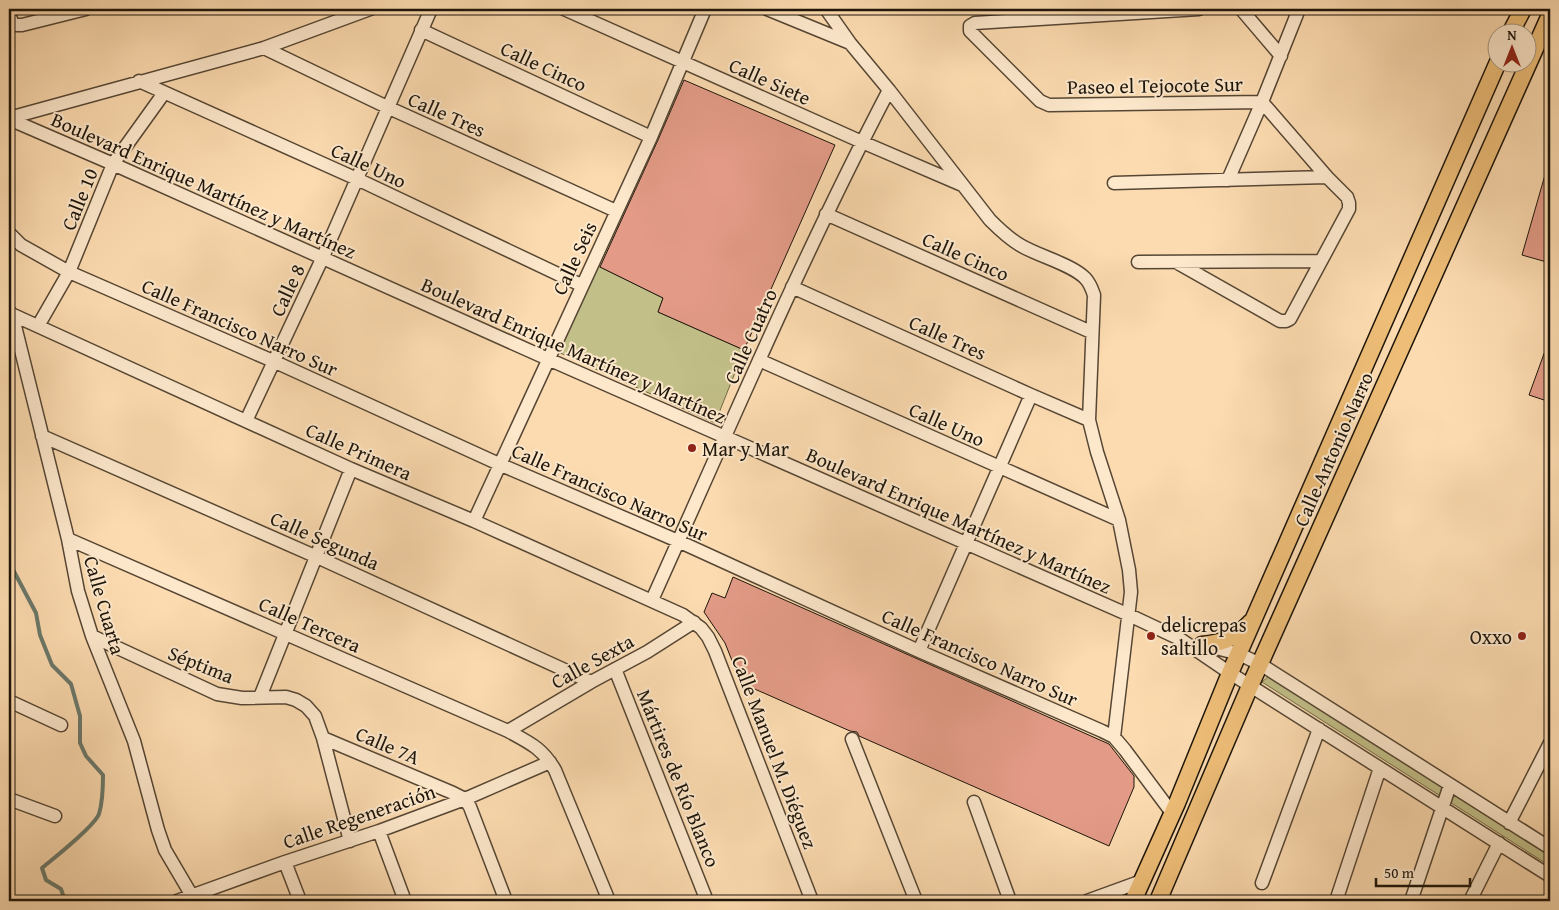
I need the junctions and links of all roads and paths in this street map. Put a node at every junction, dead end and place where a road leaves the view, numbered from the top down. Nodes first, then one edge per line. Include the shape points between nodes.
1 (86, 9) edge
2 (370, 9) edge
3 (431, 9) edge
4 (564, 9) edge
5 (705, 9) edge
6 (767, 9) edge
7 (826, 9) edge
8 (1199, 9) edge
9 (1241, 9) edge
10 (1299, 9) edge
11 (1522, 9) edge
12 (1543, 9) edge
13 (1550, 15) edge
14 (10, 18) edge
15 (1516, 22) edge
16 (421, 30) junction
17 (1536, 31) edge
18 (850, 44) junction
19 (1536, 46) edge
20 (264, 48) junction
21 (1281, 56) junction
22 (683, 62) junction
23 (1494, 72) edge
24 (1524, 72) edge
25 (139, 82) junction
26 (889, 90) junction
27 (164, 93) junction
28 (1262, 102) junction
29 (387, 107) junction
30 (9, 118) edge
31 (651, 136) junction
32 (862, 142) junction
33 (113, 164) junction
34 (1327, 177) junction
35 (357, 179) junction
36 (1228, 180) junction
37 (1114, 183) dead end
38 (962, 185) junction
39 (616, 211) junction
40 (826, 214) junction
41 (9, 233) edge
42 (322, 259) junction
43 (1320, 261) junction
44 (1138, 262) dead end
45 (1176, 262) junction
46 (69, 272) junction
47 (581, 285) junction
48 (792, 287) junction
49 (10, 313) edge
50 (38, 326) junction
51 (1092, 332) junction
52 (548, 360) junction
53 (759, 360) junction
54 (274, 361) junction
55 (1031, 395) junction
56 (1089, 420) junction
57 (246, 421) junction
58 (42, 436) junction
59 (724, 437) junction
60 (499, 464) junction
61 (999, 468) junction
62 (351, 469) junction
63 (1119, 520) junction
64 (474, 521) junction
65 (68, 539) junction
66 (678, 542) junction
67 (965, 543) junction
68 (317, 557) junction
69 (652, 600) junction
70 (1129, 615) junction
71 (1254, 619) junction
72 (694, 622) junction
73 (286, 633) junction
74 (92, 636) junction
75 (1180, 639) junction
76 (1202, 644) junction
77 (919, 651) junction
78 (1239, 654) junction
79 (1260, 664) junction
80 (615, 669) junction
81 (1230, 673) junction
82 (591, 682) junction
83 (1250, 686) junction
84 (260, 697) junction
85 (9, 701) edge
86 (61, 725) dead end
87 (1319, 729) junction
88 (508, 731) junction
89 (1114, 737) junction
90 (323, 738) junction
91 (852, 740) dead end
92 (1550, 743) edge
93 (550, 762) junction
94 (1380, 768) junction
95 (1450, 785) junction
96 (9, 799) edge
97 (465, 799) junction
98 (974, 802) dead end
99 (1442, 808) junction
100 (1172, 814) junction
101 (55, 816) dead end
102 (1509, 823) junction
103 (379, 831) junction
104 (350, 841) junction
105 (1498, 843) junction
106 (1550, 848) edge
107 (285, 862) junction
108 (1550, 876) edge
109 (1142, 881) junction
110 (1262, 884) dead end
111 (194, 898) edge
112 (177, 901) edge
113 (300, 901) edge
114 (405, 901) edge
115 (506, 901) edge
116 (609, 901) edge
117 (708, 901) edge
118 (812, 901) edge
119 (916, 901) edge
120 (1010, 901) edge
121 (1087, 901) edge
122 (1133, 901) edge
123 (1158, 901) edge
124 (1336, 901) edge
125 (1410, 901) edge
126 (1470, 901) edge

1 - 14 street via 22,25 16,25
2 - 20 street
3 - 16 street, Calle 8
4 - 22 street, Calle Siete
5 - 22 street, Calle Seis
6 - 18 street
7 - 18 street
8 - 28 street, Paseo el Tejocote Sur via 975,23 970,26 970,31 1040,101 1049,105
9 - 21 street
10 - 21 street
11 - 15 main road
12 - 17 main road
13 - 19 main road, Calle Antonio Narro
16 - 29 street, Calle 8
16 - 31 street, Calle Cinco
18 - 26 street
20 - 25 street
20 - 29 street, Calle Tres
21 - 28 street
22 - 31 street, Calle Seis
22 - 32 street, Calle Siete
23 - 71 main road, Calle Antonio Narro
24 - 79 main road, Calle Antonio Narro
25 - 27 street, Calle Uno
25 - 30 street
26 - 32 street, Calle Cuatro
26 - 38 street
27 - 33 street, Calle 10
27 - 35 street, Calle Uno
28 - 34 street
28 - 36 street
29 - 35 street, Calle 8
29 - 39 street, Calle Tres
30 - 33 street, Boulevard Enrique Martínez y Martínez
31 - 39 street, Calle Seis
32 - 38 street, Calle Siete
32 - 40 street, Calle Cuatro
33 - 42 street, Boulevard Enrique Martínez y Martínez
33 - 46 street, Calle 10
34 - 36 street
34 - 43 street via 1347,197 1349,209
35 - 42 street, Calle 8
35 - 47 street, Calle Uno
36 - 37 street
38 - 51 street via 1004,235 1087,279 1094,295
39 - 47 street, Calle Seis
40 - 48 street, Calle Cuatro
40 - 51 street, Calle Cinco
41 - 46 street, Calle Francisco Narro Sur via 21,245
42 - 52 street, Boulevard Enrique Martínez y Martínez
42 - 54 street, Calle 8
43 - 45 street
43 - 45 street via 1286,322 1280,322
44 - 45 street
46 - 50 street, Calle 10
46 - 54 street, Calle Francisco Narro Sur
47 - 52 street, Calle Seis
48 - 53 street, Calle Cuatro
48 - 55 street, Calle Tres
49 - 50 street, Calle Primera
49 - 58 street, Calle Cuarta
50 - 57 street, Calle Primera
51 - 56 street
52 - 59 street, Boulevard Enrique Martínez y Martínez
52 - 60 street, Calle Seis
53 - 59 street, Calle Cuatro
53 - 61 street, Calle Uno
54 - 57 street, Calle 8
54 - 60 street, Calle Francisco Narro Sur
55 - 56 street, Calle Tres
55 - 61 street
56 - 63 street
57 - 62 street, Calle Primera
58 - 65 street, Calle Cuarta
58 - 68 street, Calle Segunda
59 - 66 street, Calle Cuatro
59 - 67 street, Boulevard Enrique Martínez y Martínez
60 - 64 street, Calle Seis
60 - 66 street, Calle Francisco Narro Sur
61 - 63 street, Calle Uno
61 - 67 street
62 - 64 street, Calle Primera
62 - 68 street
63 - 70 street via 1129,570
64 - 69 street, Calle Primera
65 - 73 street, Calle Tercera
65 - 74 street, Calle Cuarta via 78,591
66 - 69 street, Calle Cuatro
66 - 77 street, Calle Francisco Narro Sur
67 - 70 street, Boulevard Enrique Martínez y Martínez
67 - 77 street
68 - 73 street
68 - 82 street, Calle Segunda
69 - 72 street, Calle Primera
70 - 75 street, Boulevard Enrique Martínez y Martínez
70 - 89 street
71 - 76 main road via 1228,640
71 - 78 main road, Calle Antonio Narro
72 - 80 street, Calle Sexta
72 - 118 street, Calle Manuel M. Diéguez via 708,637 715,651
73 - 84 street
73 - 88 street, Calle Tercera
74 - 84 street, Séptima via 217,694
74 - 111 street, Calle Cuarta via 134,741 165,850
75 - 76 street, Boulevard Enrique Martínez y Martínez
75 - 81 street, Boulevard Enrique Martínez y Martínez
76 - 78 street, Boulevard Enrique Martínez y Martínez
77 - 89 street, Calle Francisco Narro Sur
78 - 79 street, Boulevard Enrique Martínez y Martínez
78 - 81 main road, Calle Antonio Narro
79 - 83 main road, Calle Antonio Narro
79 - 95 street, Boulevard Enrique Martínez y Martínez
80 - 82 street, Calle Sexta
80 - 117 street, Mártires de Río Blanco
81 - 83 street, Boulevard Enrique Martínez y Martínez
81 - 100 main road, Calle Antonio Narro
82 - 88 street, Calle Sexta
83 - 87 street, Boulevard Enrique Martínez y Martínez
83 - 123 main road, Calle Antonio Narro
84 - 90 street, Séptima via 286,697 306,706 315,716
85 - 86 street
87 - 94 street, Boulevard Enrique Martínez y Martínez
87 - 110 street
88 - 93 street, Calle Tercera via 536,746
89 - 100 street, Calle Francisco Narro Sur
90 - 97 street, Calle 7A
90 - 104 street, Séptima
91 - 119 street
92 - 102 street
93 - 97 street, Calle Regeneración
93 - 116 street
94 - 99 street, Boulevard Enrique Martínez y Martínez
94 - 124 street
95 - 99 street
95 - 102 street, Boulevard Enrique Martínez y Martínez
96 - 101 street
97 - 103 street, Calle Regeneración
97 - 115 street
98 - 120 street
99 - 105 street, Boulevard Enrique Martínez y Martínez
99 - 125 street
100 - 109 main road, Calle Antonio Narro
102 - 106 street, Boulevard Enrique Martínez y Martínez
103 - 104 street, Calle Regeneración
103 - 114 street
104 - 107 street, Calle Regeneración
105 - 108 street, Boulevard Enrique Martínez y Martínez
105 - 126 street
107 - 111 street, Calle Regeneración
107 - 113 street
109 - 121 street
109 - 122 main road, Calle Antonio Narro
111 - 112 street, Calle Regeneración

